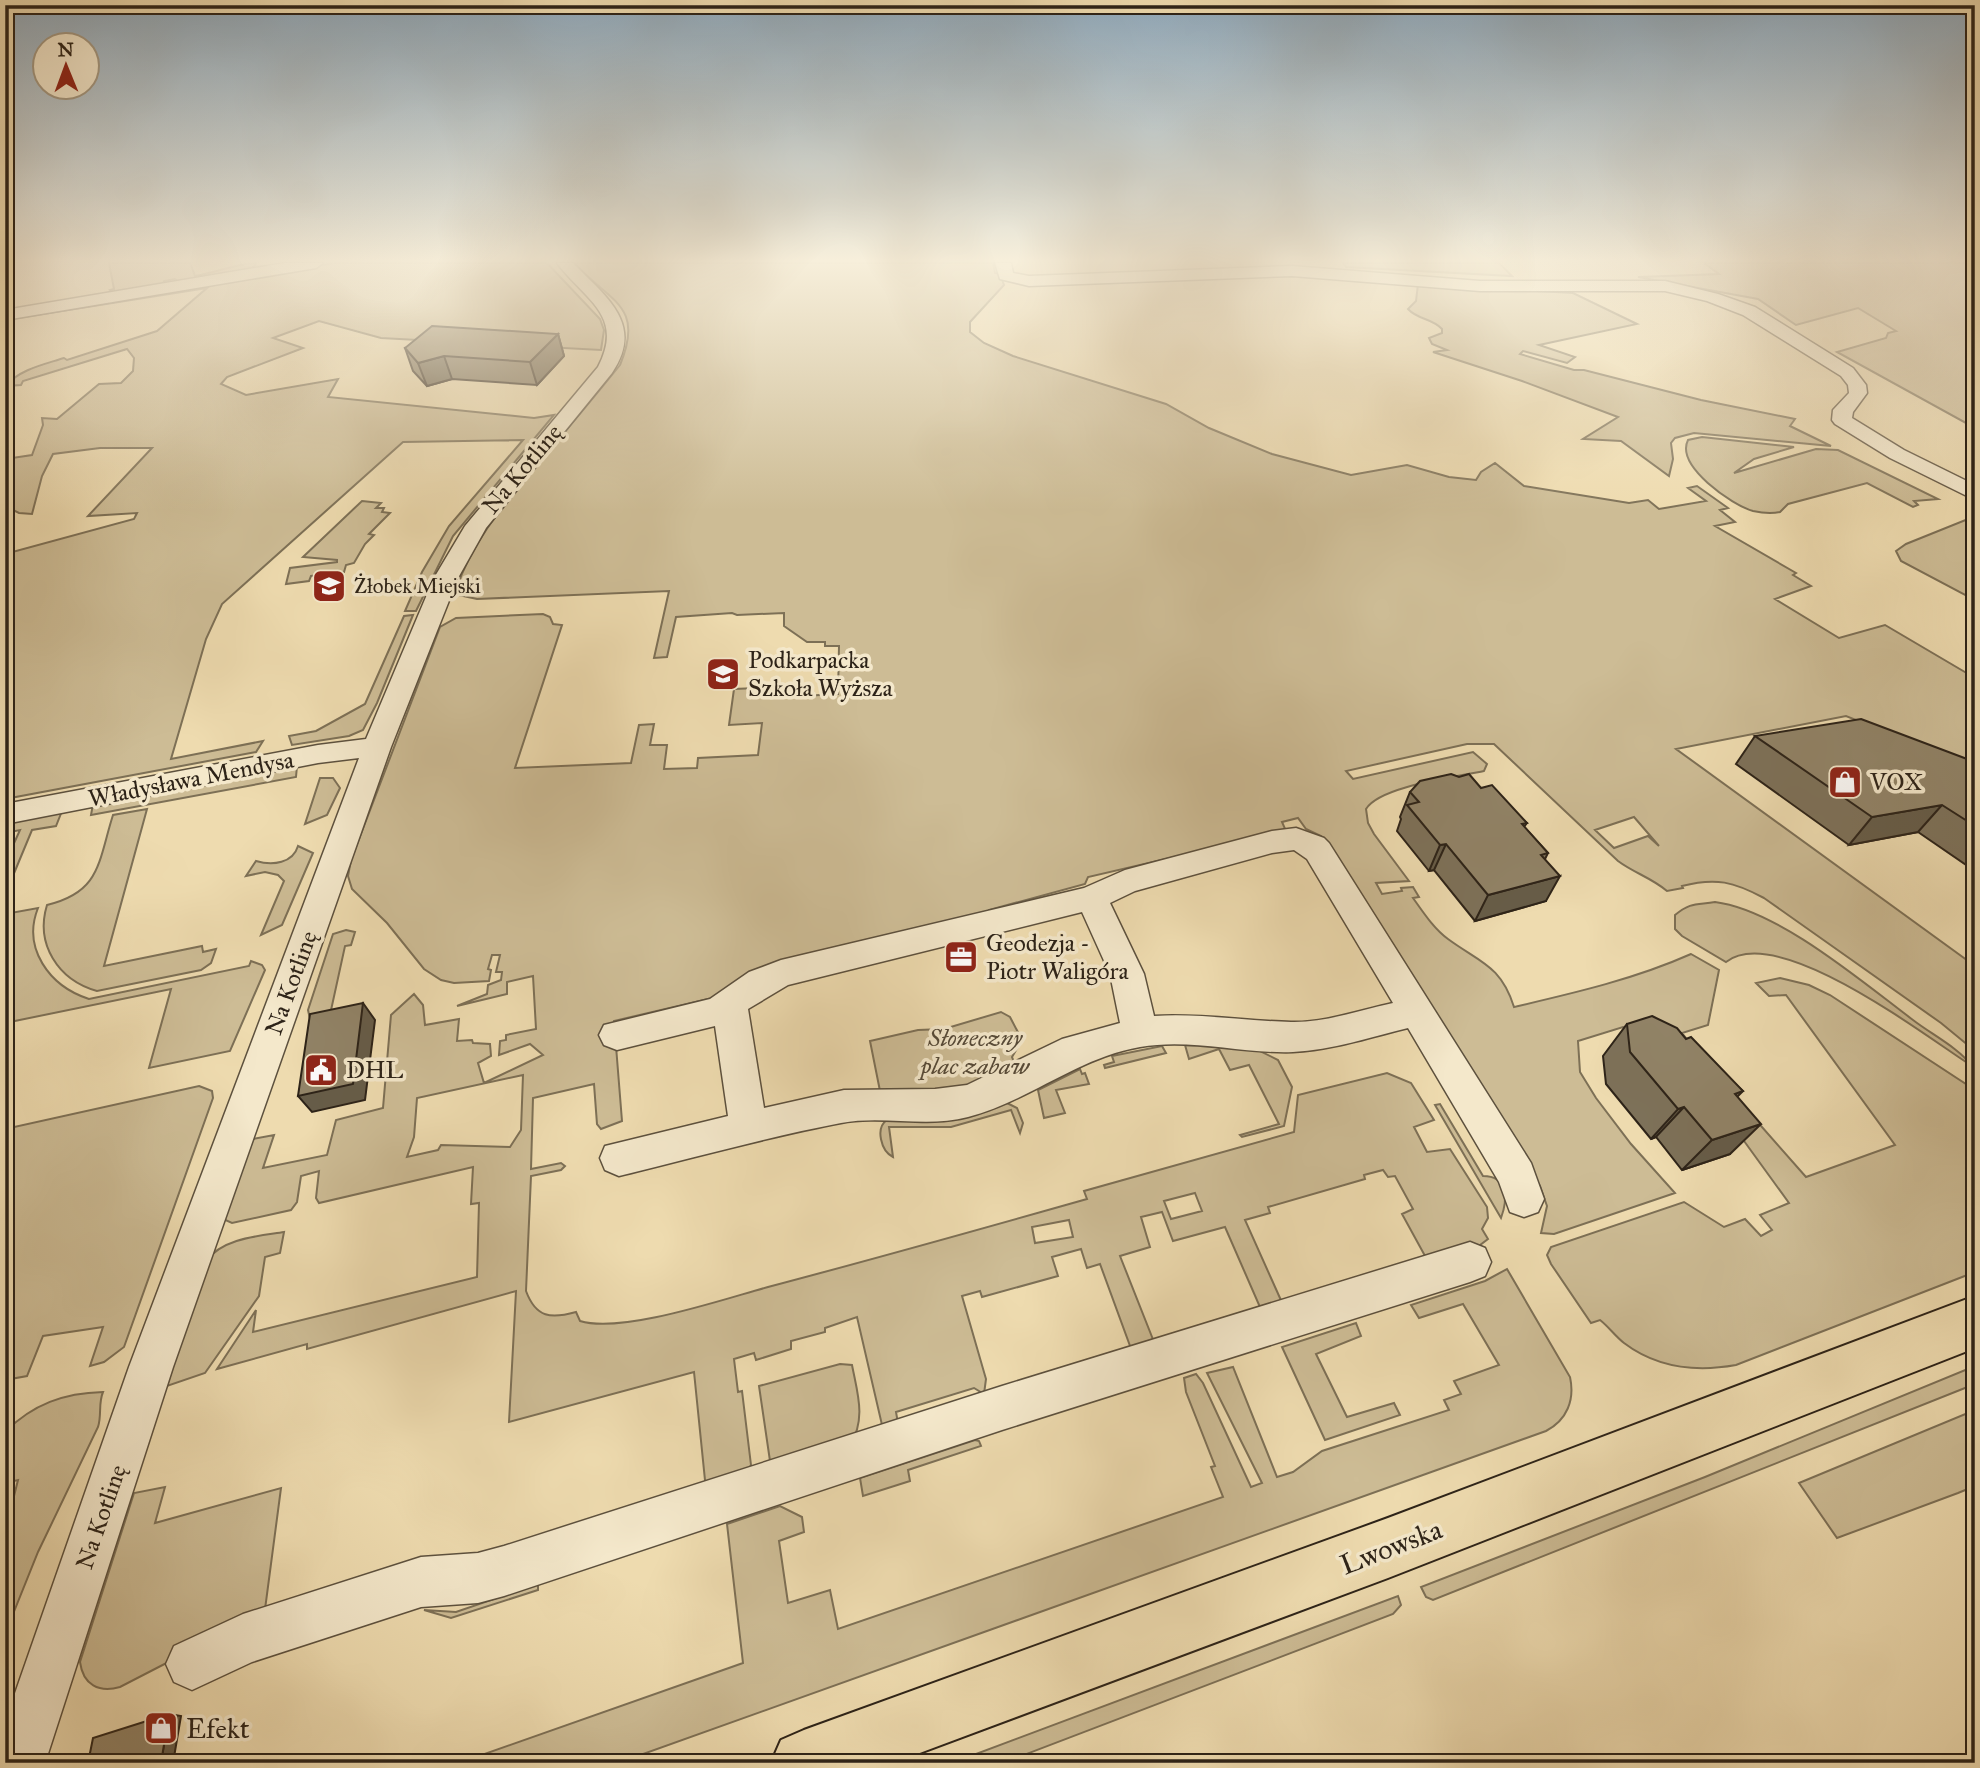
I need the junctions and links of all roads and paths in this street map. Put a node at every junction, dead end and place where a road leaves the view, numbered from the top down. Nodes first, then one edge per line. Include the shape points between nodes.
1 (617, 346) edge
2 (1807, 346) edge
3 (1975, 494) edge
4 (377, 747) junction
5 (5, 814) edge
6 (1092, 898) junction
7 (730, 1006) junction
8 (1415, 1012) junction
9 (1140, 1032) junction
10 (617, 1035) dead end
11 (748, 1127) junction
12 (619, 1158) dead end
13 (1524, 1199) dead end
14 (1470, 1262) dead end
15 (1975, 1322) edge
16 (192, 1664) dead end
17 (19, 1763) edge
18 (804, 1763) edge

1 - 4 street, Na Kotlinę via 601,376 465,540
2 - 3 street via 1853,379 1858,393 1843,410 1842,420
4 - 5 street, Władysława Mendysa via 318,754
4 - 17 street, Na Kotlinę via 151,1367
6 - 7 street via 782,973 761,982
6 - 8 street via 1139,878 1280,840 1302,841 1316,848 1332,872
6 - 9 street via 1127,974
7 - 10 street
7 - 11 street
8 - 9 street via 1300,1036 1186,1029
8 - 13 street via 1517,1176
9 - 11 street via 1075,1050 967,1101 844,1106
11 - 12 street
14 - 16 street via 988,1412 504,1571 421,1583 243,1639
15 - 18 main road, Lwowska via 1388,1548

